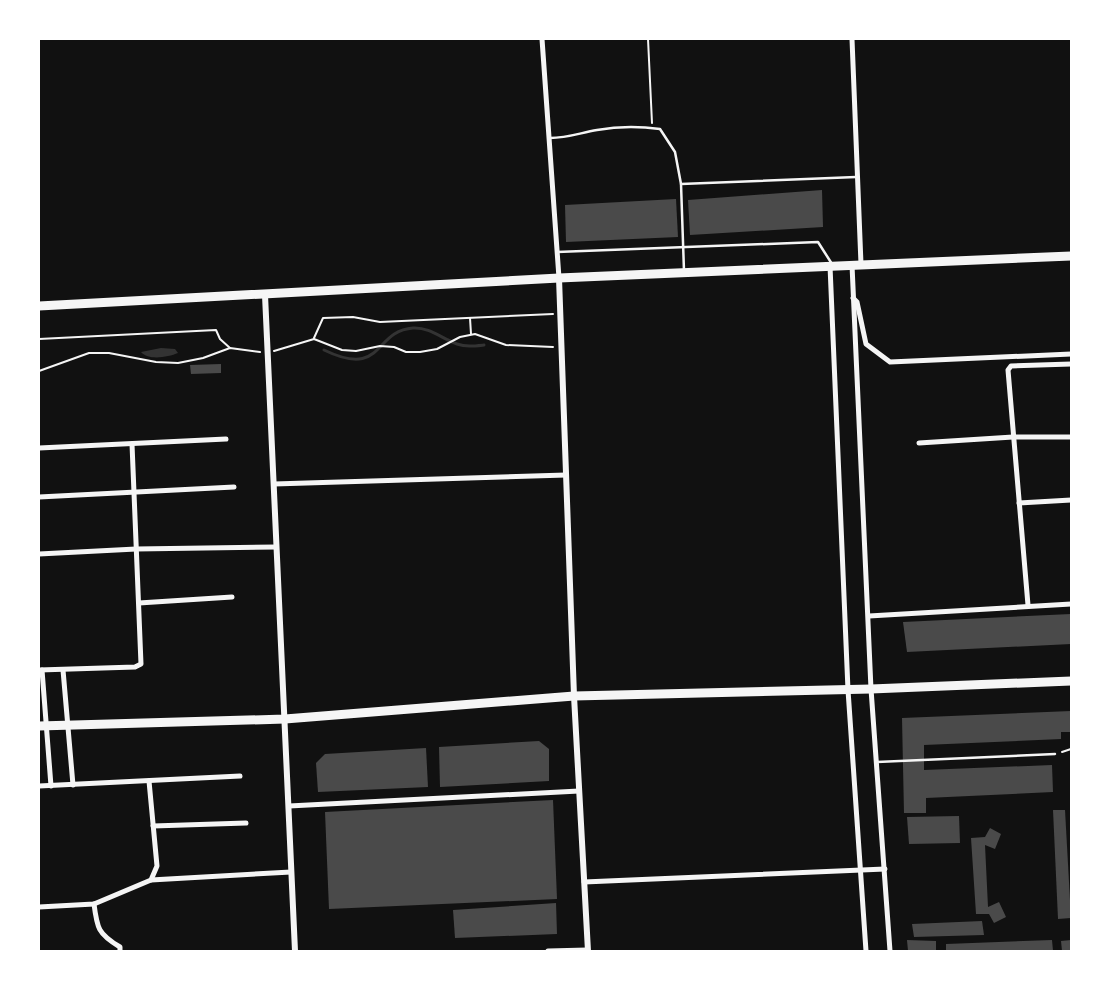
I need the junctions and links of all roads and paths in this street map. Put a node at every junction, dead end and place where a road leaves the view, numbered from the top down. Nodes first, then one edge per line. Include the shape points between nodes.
1 (542, 39) edge
2 (648, 39) edge
3 (852, 39) edge
4 (652, 128) junction
5 (549, 138) junction
6 (858, 177) junction
7 (681, 184) junction
8 (683, 248) junction
9 (557, 252) junction
10 (1071, 256) edge
11 (857, 264) junction
12 (831, 266) junction
13 (684, 272) junction
14 (559, 278) junction
15 (265, 295) junction
16 (853, 298) junction
17 (39, 306) edge
18 (560, 313) junction
19 (470, 318) junction
20 (471, 334) junction
21 (39, 338) edge
22 (314, 339) junction
23 (561, 346) junction
24 (230, 348) junction
25 (268, 352) junction
26 (1071, 354) edge
27 (1071, 364) edge
28 (39, 371) edge
29 (1012, 437) junction
30 (1071, 437) edge
31 (226, 439) dead end
32 (919, 443) dead end
33 (132, 444) junction
34 (39, 448) edge
35 (566, 475) junction
36 (274, 484) junction
37 (234, 487) dead end
38 (134, 491) junction
39 (39, 497) edge
40 (1071, 500) edge
41 (1019, 503) junction
42 (276, 547) junction
43 (136, 549) junction
44 (39, 554) edge
45 (232, 597) dead end
46 (139, 603) junction
47 (1071, 604) edge
48 (1028, 606) junction
49 (869, 616) junction
50 (40, 670) edge
51 (62, 670) junction
52 (1071, 681) edge
53 (871, 689) junction
54 (848, 690) junction
55 (574, 696) junction
56 (284, 719) junction
57 (68, 725) junction
58 (43, 726) edge
59 (1071, 749) edge
60 (1055, 754) joint
61 (877, 762) junction
62 (240, 776) dead end
63 (149, 781) junction
64 (73, 785) junction
65 (39, 786) edge
66 (51, 786) junction
67 (579, 791) junction
68 (288, 806) junction
69 (246, 823) dead end
70 (153, 826) junction
71 (885, 868) junction
72 (861, 870) junction
73 (292, 872) junction
74 (151, 880) junction
75 (584, 882) junction
76 (94, 904) junction
77 (39, 907) edge
78 (120, 951) edge
79 (295, 951) edge
80 (548, 951) edge
81 (588, 951) edge
82 (866, 951) edge
83 (890, 951) edge

1 - 5 street
2 - 4 path
3 - 6 street
4 - 5 lane via 630,126
4 - 7 lane via 660,129 675,152
5 - 9 street
6 - 7 lane
6 - 11 street
7 - 8 lane
8 - 9 lane
8 - 12 lane via 818,242
8 - 13 lane
9 - 14 street
10 - 11 main road
11 - 12 main road
11 - 16 street
12 - 13 main road
12 - 54 street
13 - 14 main road
14 - 15 main road
14 - 18 street
15 - 17 main road
15 - 25 street
16 - 26 street via 857,302 866,344 890,362
16 - 49 street
18 - 19 path
18 - 23 street
19 - 20 path
19 - 22 path via 380,322 353,317 323,318
20 - 22 path via 437,349 420,352 380,346 342,350
20 - 23 path via 513,346
21 - 24 path via 216,330
22 - 25 path
23 - 35 street
24 - 25 path
24 - 28 path via 178,363 109,353 89,354
25 - 36 street
27 - 29 street via 1011,366 1008,370
29 - 30 street
29 - 32 street
29 - 41 street
31 - 33 street
33 - 34 street
33 - 38 street
35 - 36 street
35 - 55 street
36 - 42 street
37 - 38 street
38 - 39 street
38 - 43 street
40 - 41 street
41 - 48 street
42 - 43 street
42 - 56 street
43 - 44 street
43 - 46 street
45 - 46 street
46 - 51 street via 141,664 135,667
47 - 48 street
48 - 49 street
49 - 53 street
50 - 51 street
50 - 58 street
51 - 57 street
52 - 53 main road
53 - 54 main road
53 - 61 street
54 - 55 main road
54 - 72 street
55 - 56 main road
55 - 67 street
56 - 57 main road
56 - 68 street
57 - 58 main road
57 - 64 street
58 - 66 street
59 - 60 path
60 - 61 lane
61 - 71 street
62 - 63 street
63 - 64 street
63 - 70 street
64 - 66 street
65 - 66 street
67 - 68 street
67 - 75 street
68 - 73 street
69 - 70 street
70 - 74 street via 157,866
71 - 72 street
71 - 83 street
72 - 75 street
72 - 82 street
73 - 74 street
73 - 79 street
74 - 76 street
75 - 81 street
76 - 77 street
76 - 78 street via 97,927 120,947
80 - 81 street

